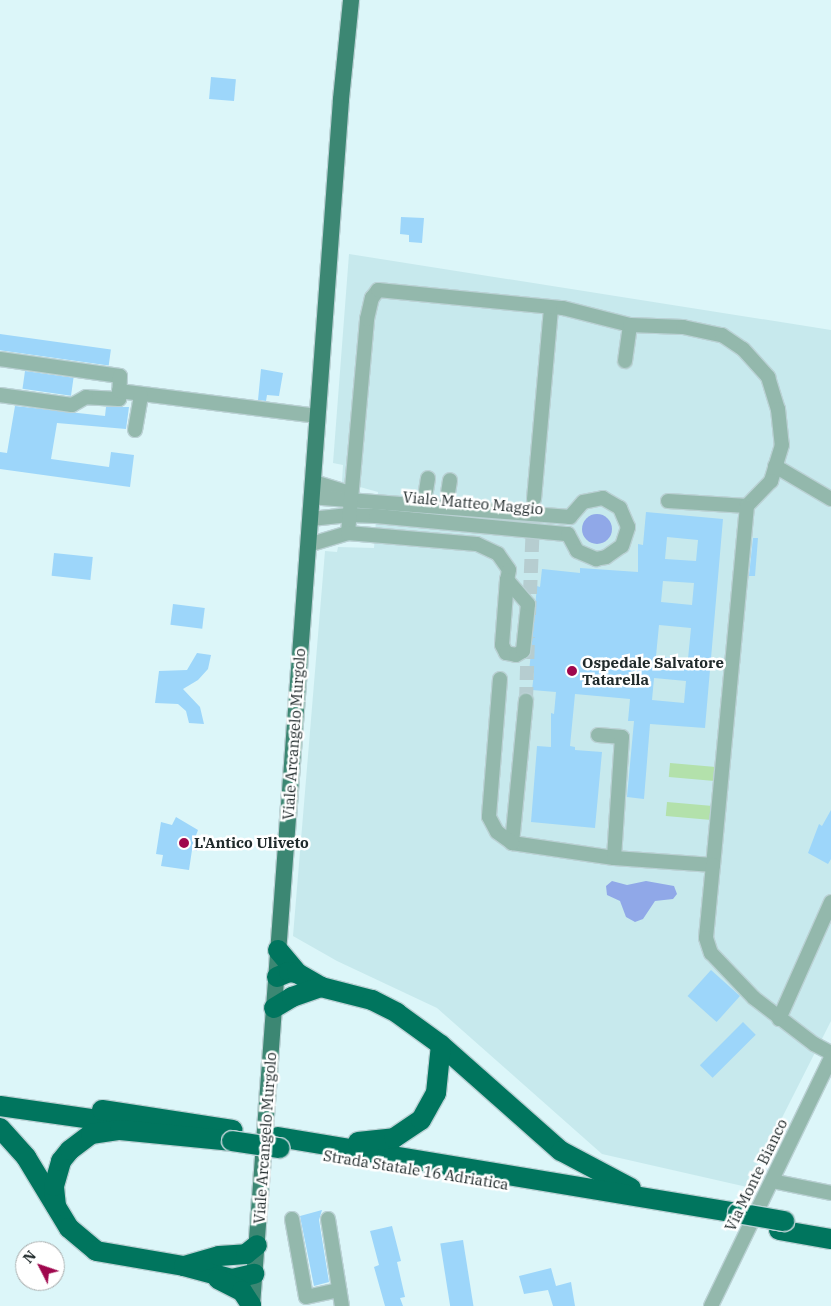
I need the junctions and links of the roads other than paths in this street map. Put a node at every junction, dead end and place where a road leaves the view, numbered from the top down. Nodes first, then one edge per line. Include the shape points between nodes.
1 (351, 0) edge
2 (551, 309) junction
3 (630, 325) junction
4 (0, 359) edge
5 (625, 361) dead end
6 (119, 392) junction
7 (0, 394) edge
8 (141, 396) junction
9 (318, 416) junction
10 (135, 430) dead end
11 (775, 466) junction
12 (313, 489) junction
13 (436, 495) junction
14 (350, 497) junction
15 (534, 499) tunnel mouth
16 (831, 500) edge
17 (668, 501) dead end
18 (747, 506) junction
19 (376, 510) dead end
20 (349, 515) junction
21 (311, 519) junction
22 (567, 527) dead end
23 (348, 533) junction
24 (308, 545) junction
25 (507, 580) dead end
26 (500, 679) dead end
27 (526, 701) tunnel mouth
28 (598, 735) dead end
29 (512, 843) junction
30 (614, 858) junction
31 (713, 865) junction
32 (831, 902) edge
33 (278, 950) junction
34 (297, 973) junction
35 (277, 977) junction
36 (314, 989) junction
37 (274, 1008) junction
38 (779, 1019) junction
39 (441, 1045) junction
40 (831, 1053) edge
41 (831, 1058) edge
42 (0, 1098) edge
43 (0, 1106) edge
44 (0, 1128) edge
45 (232, 1135) junction
46 (283, 1141) junction
47 (772, 1181) junction
48 (831, 1193) edge
49 (647, 1196) junction
50 (58, 1213) junction
51 (735, 1218) junction
52 (292, 1219) dead end
53 (328, 1219) dead end
54 (782, 1226) junction
55 (831, 1229) edge
56 (831, 1239) edge
57 (257, 1245) junction
58 (228, 1256) junction
59 (184, 1266) junction
60 (254, 1274) junction
61 (339, 1290) junction
62 (252, 1305) edge
63 (342, 1306) edge
64 (711, 1306) edge

1 - 9 main road, Viale Arcangelo Murgolo
2 - 3 street via 563,308
2 - 14 street via 378,290 372,298 367,319
2 - 15 street
3 - 5 street
3 - 11 street via 684,327 722,335 742,349 768,377 778,409 782,445
4 - 6 street via 120,376
6 - 7 street via 118,399 86,397 72,405
6 - 8 street
8 - 9 street
8 - 10 street
9 - 12 main road, Viale Arcangelo Murgolo
11 - 16 street
11 - 18 street via 771,481
12 - 14 street
12 - 21 main road, Viale Arcangelo Murgolo
13 - 14 street
13 - 19 street, Viale Matteo Maggio
13 - 20 street via 570,517 583,502 603,498 623,512 628,527 627,537 615,553 596,559 577,551 568,534
13 - 22 street, Viale Matteo Maggio
14 - 20 street
17 - 18 street
18 - 31 street via 713,833
20 - 21 street
20 - 23 street
21 - 24 main road, Viale Arcangelo Murgolo
23 - 24 street
23 - 25 street via 477,544 498,554 508,570
24 - 33 main road, Viale Arcangelo Murgolo
26 - 29 street via 489,817 497,832
27 - 29 street
28 - 30 street via 622,737
29 - 30 street
30 - 31 street
31 - 38 street via 706,938 711,953
32 - 38 street
33 - 34 highway
33 - 35 main road, Viale Arcangelo Murgolo
34 - 35 highway via 289,972
34 - 36 highway
35 - 36 highway
35 - 37 main road, Viale Arcangelo Murgolo
36 - 37 highway
36 - 39 highway via 372,1000 397,1013
37 - 57 main road, Viale Arcangelo Murgolo
38 - 40 street
39 - 46 highway via 436,1092 430,1108 408,1131 377,1141
39 - 49 highway via 561,1151
41 - 47 street, Via Monte Bianco
42 - 45 highway, Strada Statale 16 Adriatica
43 - 45 highway, Strada Statale 16 Adriatica
44 - 50 highway via 26,1157
45 - 46 highway, Strada Statale 16 Adriatica, bridge
45 - 50 highway via 120,1130 91,1134 70,1150 56,1173 54,1186
46 - 49 highway, Strada Statale 16 Adriatica
46 - 51 highway, Strada Statale 16 Adriatica
47 - 48 street
47 - 64 street, Via Monte Bianco
49 - 51 highway, Strada Statale 16 Adriatica
50 - 59 highway via 96,1251
51 - 54 highway, Strada Statale 16 Adriatica
52 - 61 street via 306,1297
53 - 61 street
54 - 55 highway, Strada Statale 16 Adriatica
54 - 56 highway, Strada Statale 16 Adriatica
57 - 58 highway via 246,1254
57 - 60 main road, Viale Arcangelo Murgolo
58 - 59 highway
58 - 60 highway
59 - 60 highway via 232,1279
59 - 62 highway via 233,1284
60 - 62 main road, Viale Arcangelo Murgolo
61 - 63 street

